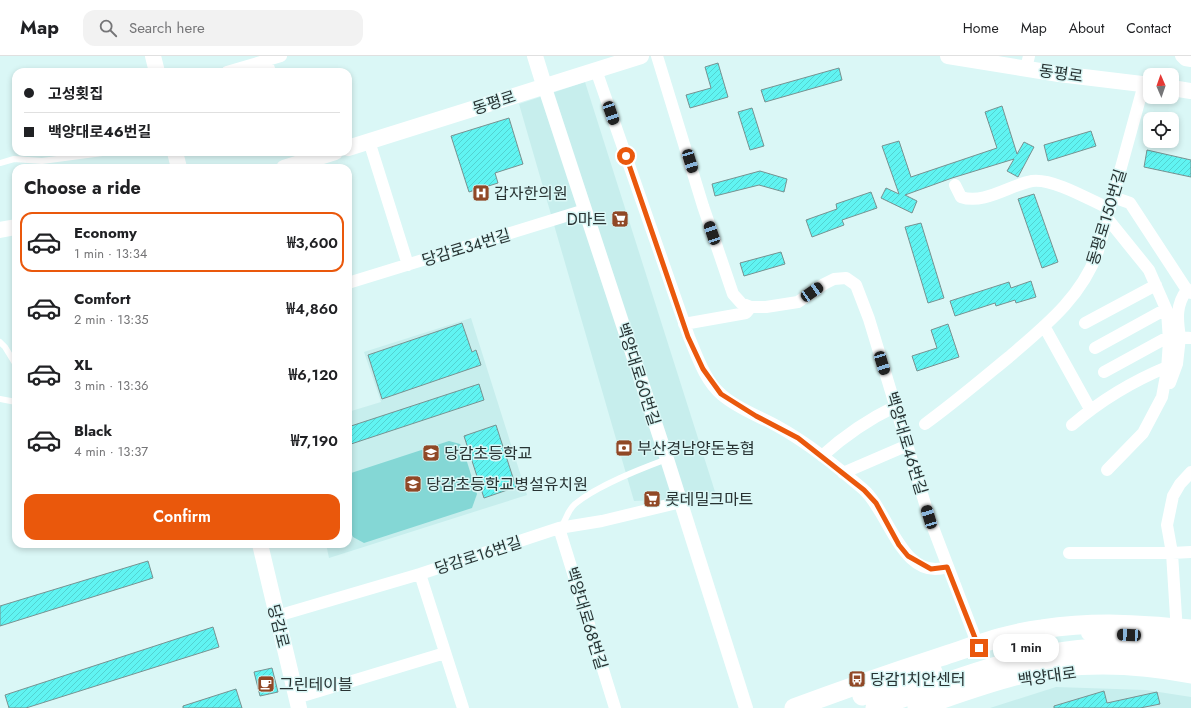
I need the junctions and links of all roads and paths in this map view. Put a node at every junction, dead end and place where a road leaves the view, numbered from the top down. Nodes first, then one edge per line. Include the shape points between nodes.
1 (153, 56) edge
2 (281, 56) edge
3 (535, 56) edge
4 (641, 56) edge
5 (657, 56) edge
6 (948, 56) edge
7 (1181, 56) edge
8 (266, 60) junction
9 (1191, 61) edge
10 (1028, 62) edge
11 (156, 68) edge
12 (240, 68) edge
13 (269, 68) edge
14 (596, 70) junction
15 (1143, 83) edge
16 (544, 86) junction
17 (1179, 89) edge
18 (1191, 91) edge
19 (1143, 97) edge
20 (369, 141) junction
21 (352, 147) edge
22 (80, 156) edge
23 (316, 156) edge
24 (293, 161) edge
25 (0, 163) edge
26 (955, 185) dead end
27 (1113, 197) junction
28 (585, 210) junction
29 (1109, 213) junction
30 (12, 228) edge
31 (0, 230) edge
32 (408, 265) junction
33 (352, 282) edge
34 (1156, 285) junction
35 (1189, 291) edge
36 (750, 307) junction
37 (1166, 309) junction
38 (1086, 323) dead end
39 (684, 324) junction
40 (1044, 326) junction
41 (1180, 337) edge
42 (0, 342) edge
43 (1095, 348) dead end
44 (12, 358) edge
45 (1167, 367) junction
46 (1104, 372) dead end
47 (0, 399) edge
48 (12, 401) edge
49 (1158, 403) junction
50 (896, 406) junction
51 (1090, 409) junction
52 (925, 424) dead end
53 (1072, 425) dead end
54 (908, 445) junction
55 (822, 456) junction
56 (667, 459) junction
57 (1107, 470) dead end
58 (1191, 472) edge
59 (843, 473) junction
60 (681, 502) junction
61 (559, 528) junction
62 (261, 548) edge
63 (1191, 552) edge
64 (1069, 553) dead end
65 (1172, 553) junction
66 (947, 567) junction
67 (420, 574) junction
68 (277, 616) junction
69 (1187, 637) edge
70 (979, 648) junction
71 (445, 653) junction
72 (1191, 656) edge
73 (1191, 662) edge
74 (1191, 674) edge
75 (1191, 683) edge
76 (939, 702) edge
77 (298, 703) edge
78 (905, 706) edge
79 (463, 708) edge
80 (615, 708) edge
81 (746, 708) edge
82 (794, 708) edge
83 (798, 708) edge
84 (827, 708) edge
85 (875, 708) edge

1 - 11 main road
2 - 8 street
3 - 16 main road
4 - 14 main road, 동평로
5 - 36 street via 733,294 742,304
6 - 10 main road, 동평로
7 - 9 street
8 - 12 street
8 - 13 street
10 - 15 main road, 동평로
14 - 16 main road, 동평로
14 - 39 street
16 - 20 main road, 동평로
16 - 28 street, 백양대로60번길
17 - 18 main road
19 - 27 street, 동평로150번길
20 - 21 main road, 동평로
20 - 32 street
22 - 25 lane via 42,161 14,159
23 - 24 main road
26 - 29 street via 961,196 976,199 1033,181 1052,184
27 - 29 street, 동평로150번길
27 - 35 street via 1130,203
28 - 32 street, 당감로34번길
28 - 56 street, 백양대로60번길
29 - 34 street via 1150,270
29 - 40 street, 동평로150번길 via 1091,269 1055,318
30 - 31 main road
32 - 33 street, 당감로34번길
34 - 37 street
34 - 38 street
35 - 41 street via 1181,298 1177,319
36 - 39 street via 746,313
36 - 50 street, 백양대로46번길 via 782,306 798,302 834,279 846,278 854,281 869,319
37 - 41 street
37 - 43 street
39 - 55 street via 703,369 721,394 798,438
40 - 51 street
40 - 52 street, 동평로150번길 via 960,399
41 - 45 street
41 - 46 street
41 - 49 street via 1177,364
42 - 44 lane
45 - 49 street via 1162,397
45 - 51 street via 1149,374
47 - 48 lane
49 - 57 street via 1143,433
50 - 54 street, 백양대로46번길
50 - 55 street via 878,415
51 - 53 street
54 - 59 street
54 - 66 street, 백양대로46번길
55 - 59 street
56 - 60 street, 백양대로60번길
56 - 61 lane via 591,493 567,512 564,523
58 - 65 street via 1173,496 1167,525
59 - 66 street via 876,503 899,545 908,556 931,569
60 - 61 street, 당감로16번길 via 602,521
60 - 81 street, 백양대로60번길
61 - 67 street, 당감로16번길
61 - 80 street, 백양대로68번길
62 - 68 main road, 당감로
63 - 65 street
64 - 65 street
65 - 69 street
66 - 70 street, 백양대로46번길
67 - 68 street, 당감로16번길
67 - 71 street
68 - 77 main road, 당감로
69 - 70 main road via 1082,632 1023,637
69 - 82 highway via 1128,623 1041,629 998,637 895,670
69 - 84 highway via 1045,639 992,653
70 - 83 main road
71 - 77 street
71 - 79 street
72 - 85 highway via 1124,648 1048,654 972,673
73 - 78 main road, 백양대로 via 1140,655 1103,654 1025,662 985,672
74 - 78 highway via 1129,665 1055,669 1020,674
75 - 76 main road, 백양대로 via 1091,670 1048,673
76 - 78 main road, 백양대로

